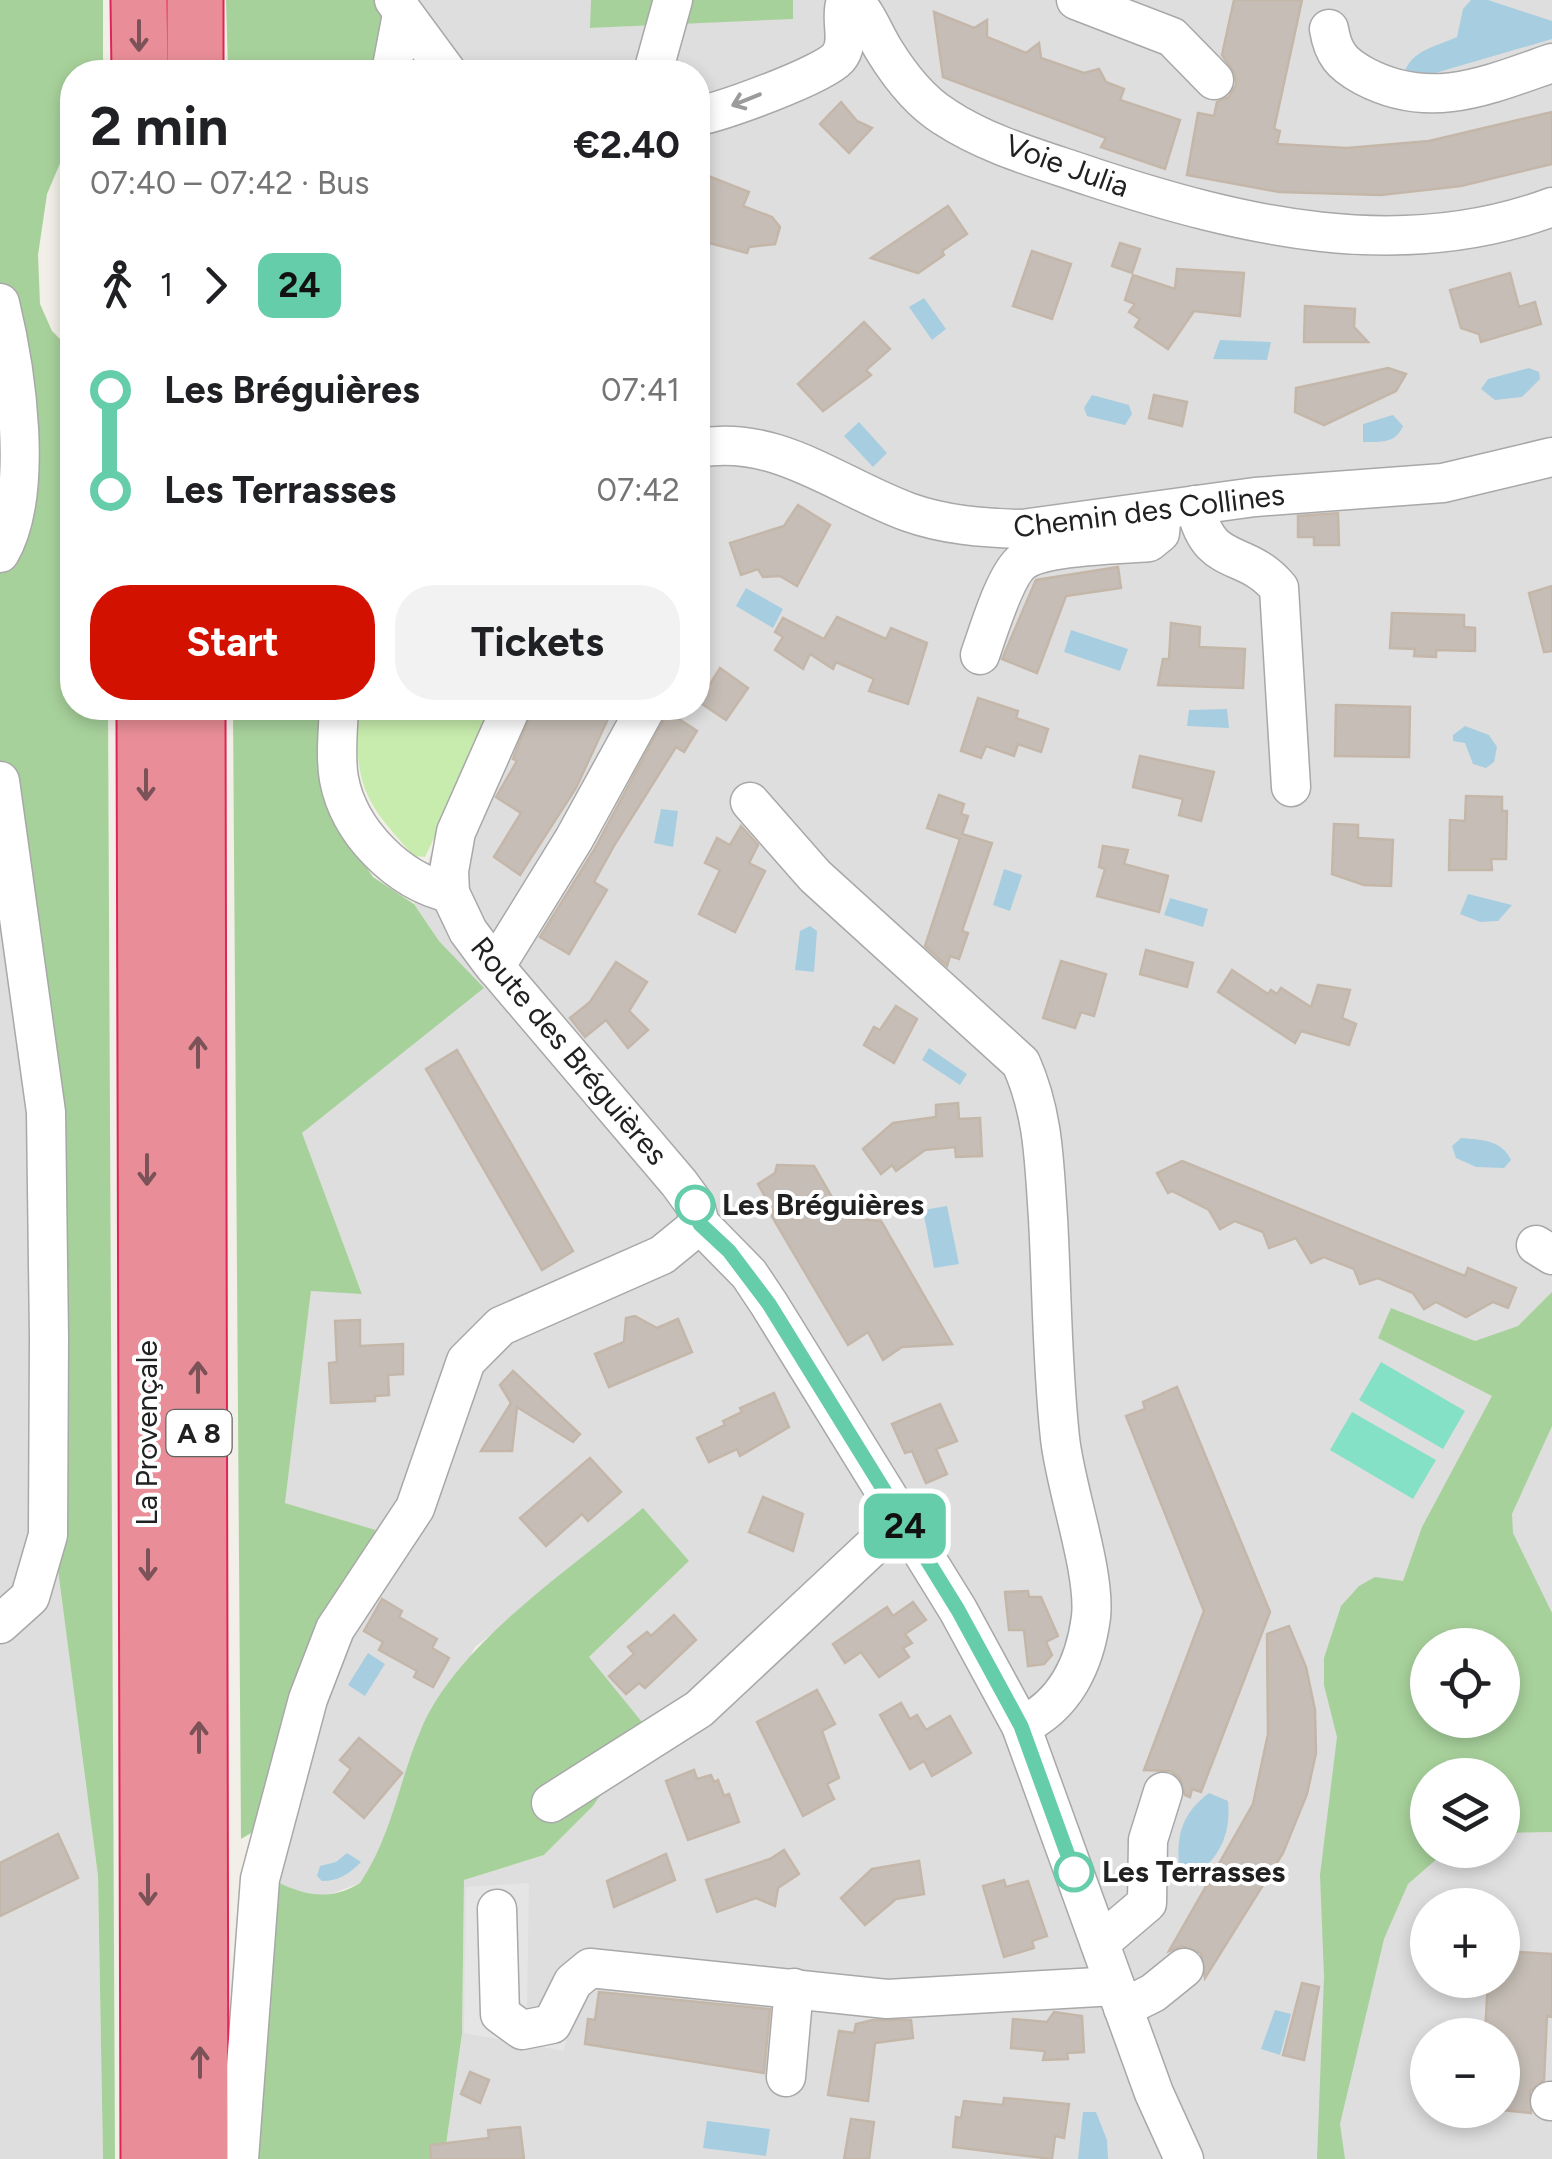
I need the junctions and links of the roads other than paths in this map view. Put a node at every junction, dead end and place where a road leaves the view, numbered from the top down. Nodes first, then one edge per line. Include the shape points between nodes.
1 (139, 0) edge
2 (195, 0) edge
3 (673, 0) edge
4 (1076, 0) edge
5 (866, 4) edge
6 (398, 7) edge
7 (1329, 29) dead end
8 (140, 60) edge
9 (195, 60) edge
10 (392, 60) edge
11 (438, 60) edge
12 (656, 60) edge
13 (1552, 63) edge
14 (1214, 80) dead end
15 (710, 112) edge
16 (1552, 207) edge
17 (0, 304) edge
18 (710, 447) edge
19 (1552, 457) edge
20 (1178, 508) junction
21 (0, 553) edge
22 (980, 655) dead end
23 (145, 720) edge
24 (197, 720) edge
25 (339, 720) edge
26 (496, 720) edge
27 (639, 720) edge
28 (0, 781) edge
29 (1291, 787) dead end
30 (750, 802) dead end
31 (450, 892) junction
32 (495, 966) junction
33 (700, 1224) junction
34 (901, 1520) junction
35 (0, 1624) edge
36 (1021, 1726) junction
37 (1163, 1792) dead end
38 (550, 1803) dead end
39 (497, 1909) dead end
40 (1100, 1943) junction
41 (1184, 1968) dead end
42 (794, 1988) junction
43 (1119, 1996) junction
44 (786, 2077) dead end
45 (149, 2159) edge
46 (200, 2159) edge
47 (239, 2159) edge
48 (1184, 2159) edge

1 -> 8 highway
2 - 9 highway
3 - 12 street
4 - 14 street via 1172,37
5 -> 15 street, Voie Julia via 845,4 844,44 838,58 818,72
5 - 16 street, Voie Julia via 909,85 946,118 1020,153 1184,207 1313,234 1392,237
6 - 10 street
6 - 11 street
7 - 13 street via 1342,64 1410,95 1490,85
17 - 21 street via 16,368 18,453 12,532
18 - 20 street, Chemin des Collines via 774,452 910,513 983,528
19 - 20 street, Chemin des Collines via 1443,483
20 - 22 street via 1149,542 1022,562
20 - 29 street via 1222,552 1279,588
23 -> 45 highway, La Provençale / A 8
46 -> 24 highway, La Provençale / A 8
25 - 31 street via 338,776 360,830 419,884
26 - 31 street via 456,832
27 - 32 street
28 - 35 street via 46,1112 49,1338 48,1535 30,1597
30 - 36 street via 814,876 1021,1063 1036,1098 1046,1148 1060,1442 1092,1612 1085,1653 1068,1686 1044,1716
31 - 32 street, Route des Bréguières
32 - 33 street, Route des Bréguières via 664,1164 695,1205
33 - 34 street, Route des Bréguières via 749,1274
33 - 47 street via 645,1263 501,1326 466,1361 414,1508 335,1628 302,1717 256,1906
34 - 36 street, Route des Bréguières
34 - 38 street via 700,1709
36 - 40 street, Route des Bréguières
37 - 40 street via 1148,1840 1156,1906
39 - 42 street via 500,2014 522,2030 552,2024 573,1982 590,1968
40 - 43 street, Route des Bréguières
41 - 43 street via 1152,1994
42 - 43 street via 887,2000
42 - 44 street
43 - 48 street, Route des Bréguières

